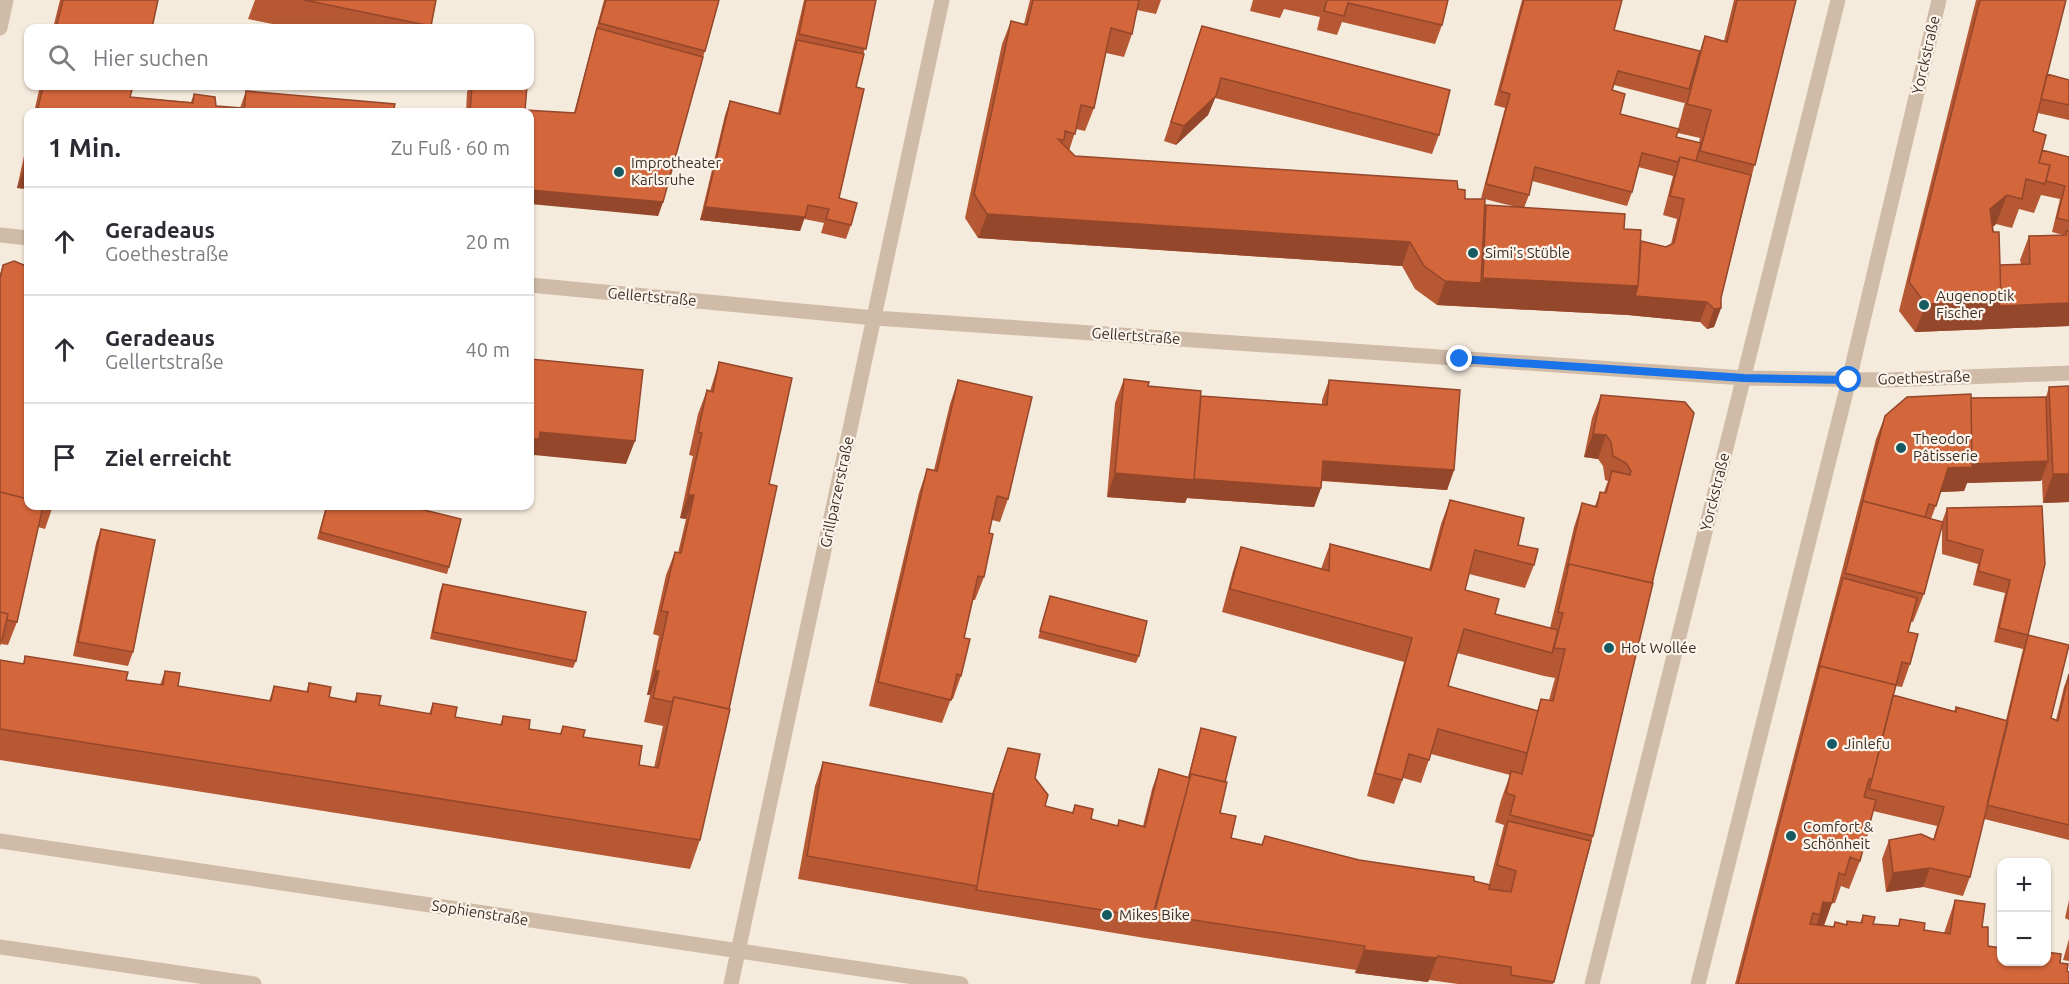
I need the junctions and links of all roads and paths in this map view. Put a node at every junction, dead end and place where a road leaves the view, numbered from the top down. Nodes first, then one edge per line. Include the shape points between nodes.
1 (6, 0) edge
2 (942, 0) edge
3 (1838, 0) edge
4 (1939, 0) edge
5 (0, 28) edge
6 (0, 236) edge
7 (24, 238) edge
8 (534, 285) edge
9 (875, 318) junction
10 (2069, 373) edge
11 (1744, 378) junction
12 (1849, 380) junction
13 (0, 841) edge
14 (0, 947) edge
15 (736, 951) junction
16 (254, 984) edge
17 (731, 984) edge
18 (961, 984) edge
19 (1592, 984) edge
20 (1698, 984) edge

1 - 5 street
2 - 9 street, Grillparzerstraße
3 - 11 street, Yorckstraße
4 - 12 street, Yorckstraße
6 - 7 street
8 - 9 street, Gellertstraße
9 - 11 street, Gellertstraße
9 - 15 street, Grillparzerstraße
10 - 12 street, Goethestraße
11 - 12 street, Goethestraße
11 - 19 street, Yorckstraße
12 - 20 street, Yorckstraße
13 - 15 street, Sophienstraße
14 - 16 street
15 - 17 street, Grillparzerstraße
15 - 18 street, Sophienstraße

